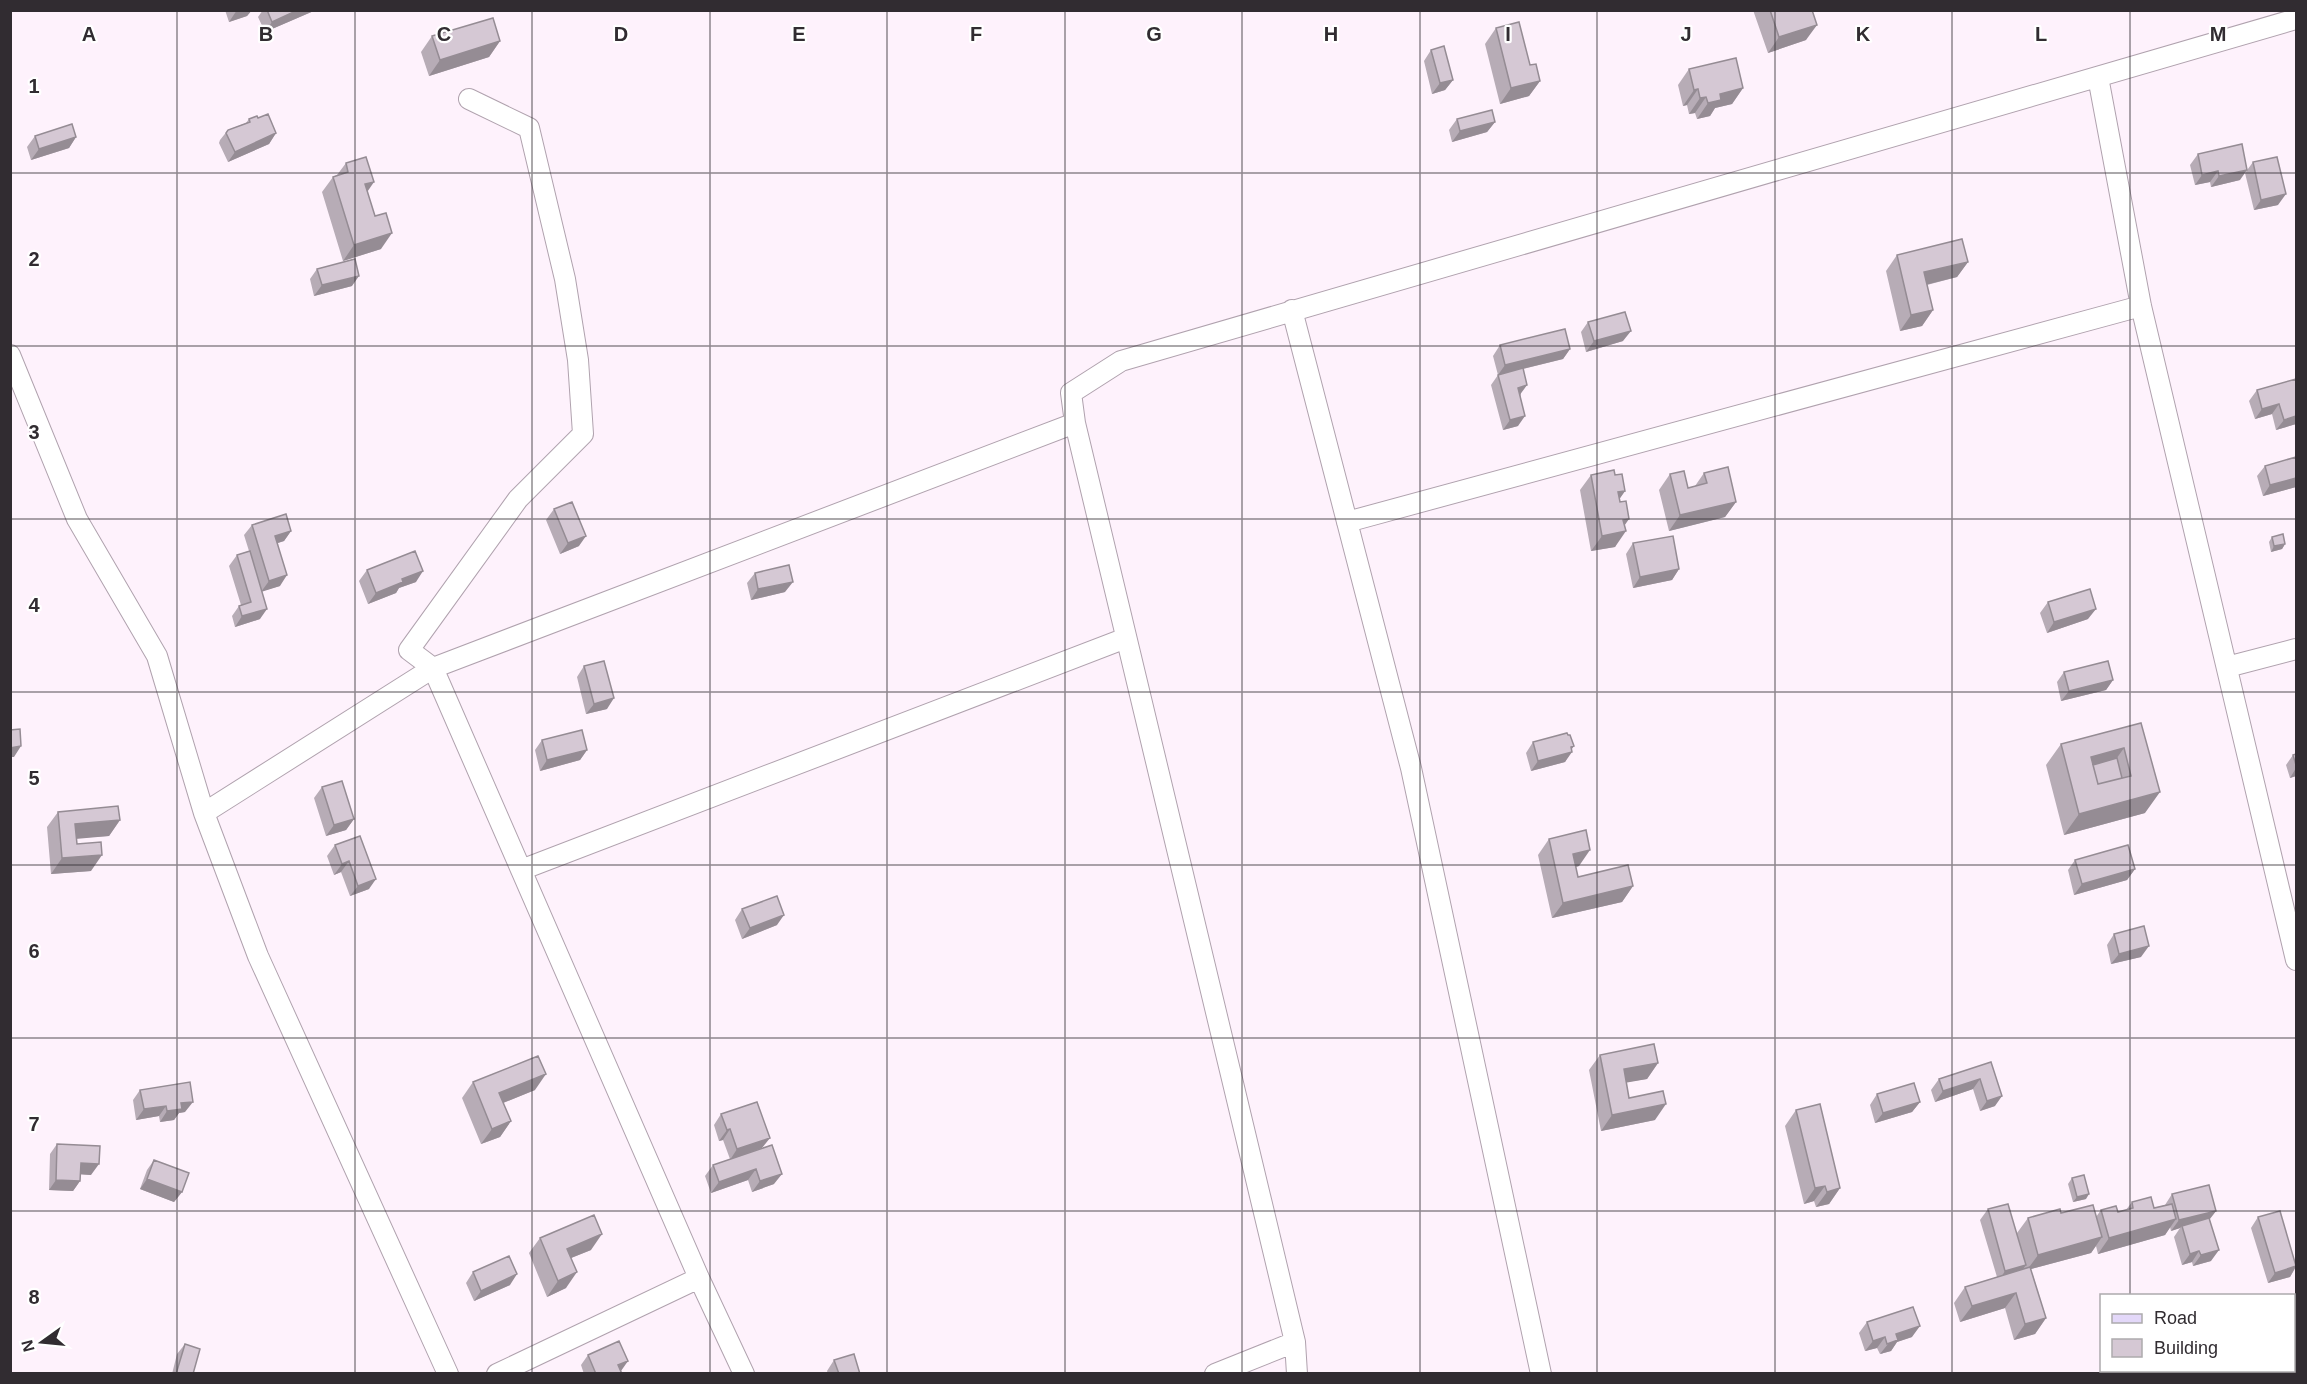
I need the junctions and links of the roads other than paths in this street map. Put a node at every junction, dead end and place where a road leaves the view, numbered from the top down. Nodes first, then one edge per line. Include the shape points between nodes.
1 (2296, 19) edge
2 (2098, 77) junction
3 (469, 99) dead end
4 (2141, 306) junction
5 (1292, 310) junction
6 (10, 355) edge
7 (1075, 423) junction
8 (1347, 522) junction
9 (1126, 638) junction
10 (2296, 650) edge
11 (2227, 667) junction
12 (433, 668) junction
13 (204, 813) junction
14 (521, 870) junction
15 (2296, 960) edge
16 (699, 1278) junction
17 (1295, 1342) junction
18 (448, 1374) edge
19 (497, 1374) edge
20 (744, 1374) edge
21 (1215, 1374) edge
22 (1297, 1374) edge
23 (1541, 1374) edge

1 - 2 street
2 - 4 street
2 - 5 street
3 - 12 street via 529,128 564,279 578,360 583,434 518,499 409,650
4 - 8 street
4 - 11 street
5 - 7 street via 1121,361 1071,393
5 - 8 street
6 - 13 street via 77,519 157,656
7 - 9 street
7 - 12 street
8 - 23 street via 1412,768
9 - 14 street
9 - 17 street
10 - 11 street
11 - 15 street
12 - 13 street
12 - 14 street
13 - 18 street via 258,956
14 - 16 street
16 - 19 street
16 - 20 street
17 - 21 street
17 - 22 street

